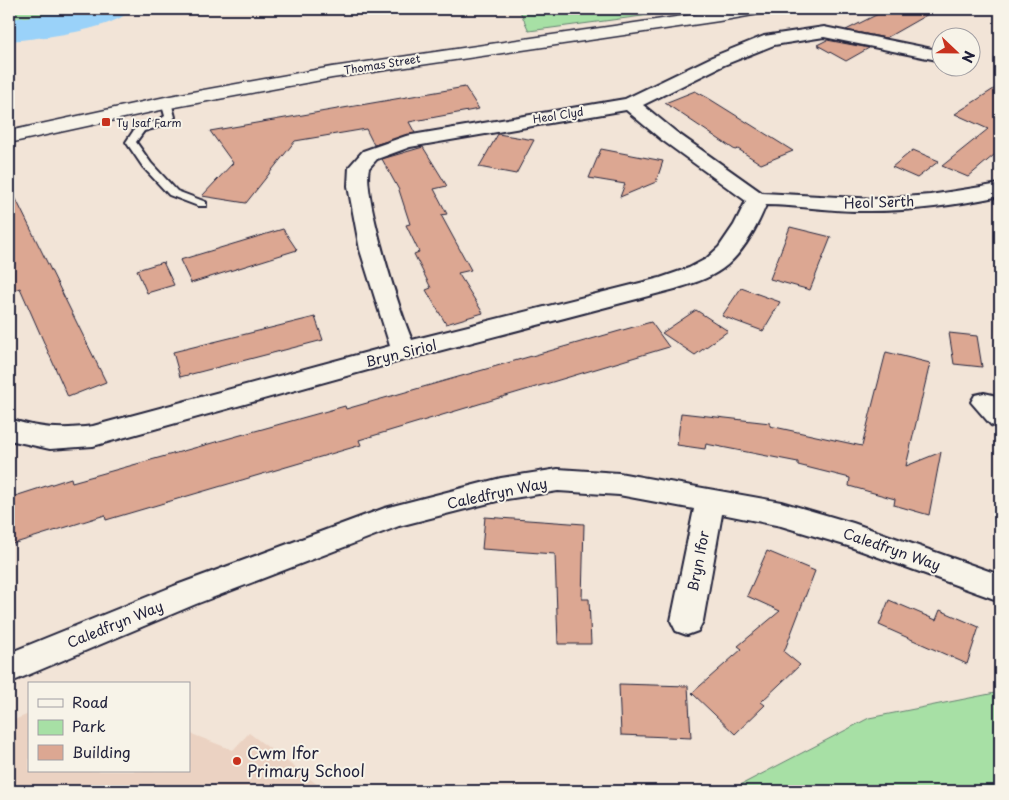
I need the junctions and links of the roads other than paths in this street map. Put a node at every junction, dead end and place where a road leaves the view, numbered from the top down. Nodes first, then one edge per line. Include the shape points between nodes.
1 (759, 9) edge
2 (932, 54) edge
3 (166, 102) junction
4 (630, 104) junction
5 (9, 137) edge
6 (1000, 190) edge
7 (757, 199) junction
8 (202, 204) dead end
9 (404, 351) junction
10 (9, 429) edge
11 (710, 502) junction
12 (1000, 588) edge
13 (687, 621) dead end
14 (9, 668) edge

1 - 3 main road, Thomas Street via 441,55
2 - 4 street, Heol Clyd via 824,32 757,44
3 - 5 main road, Thomas Street
3 - 8 lane via 170,117 162,123 140,129 131,142 146,165 174,193
4 - 7 street
4 - 9 street, Heol Clyd via 406,142 381,150 363,161 357,174 371,250
6 - 7 street, Heol Serth via 964,197 860,206 784,198
7 - 9 street, Bryn Siriol via 753,214 732,243 716,262 701,272 595,304
9 - 10 street, Bryn Siriol via 93,436 44,438
11 - 12 street, Caledfryn Way via 781,514 852,535
11 - 13 street, Bryn Ifor
11 - 14 street, Caledfryn Way via 619,484 558,480 501,489 395,516 185,595

